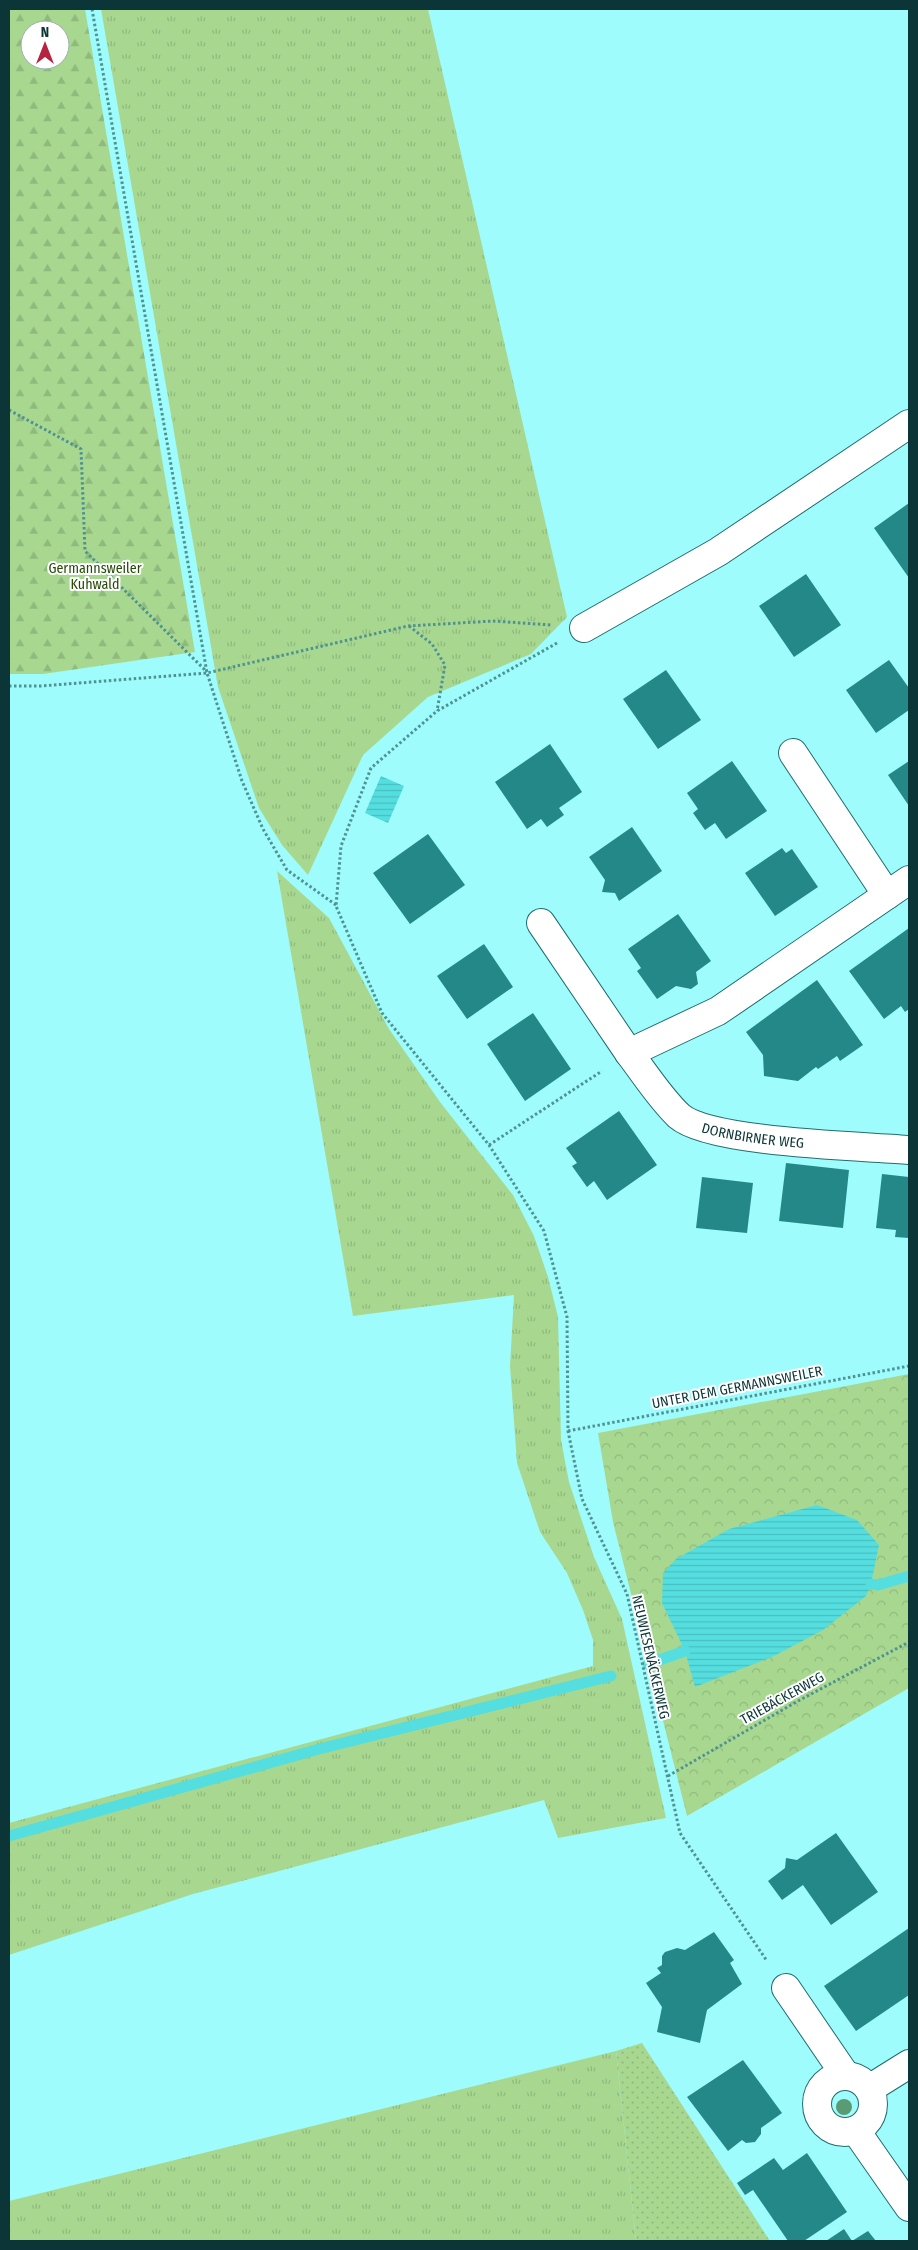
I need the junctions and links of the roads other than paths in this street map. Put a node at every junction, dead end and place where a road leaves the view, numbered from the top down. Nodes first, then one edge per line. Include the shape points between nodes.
1 (909, 424) edge
2 (584, 628) road end
3 (794, 753) dead end
4 (909, 880) edge
5 (887, 895) junction
6 (541, 923) dead end
7 (629, 1053) junction
8 (909, 1150) edge
9 (786, 1988) road end
10 (909, 2064) edge
11 (846, 2076) junction
12 (869, 2089) junction
13 (856, 2131) junction
14 (909, 2205) edge

1 - 2 street via 718,552
3 - 5 street
4 - 5 street
5 - 7 street via 718,1011
6 - 7 street, DORNBIRNER WEG
7 - 8 street, DORNBIRNER WEG via 680,1117 702,1127 744,1137
9 - 11 street
10 - 12 street
11 - 12 street via 855,2078
11 - 13 street via 810,2090 817,2113 828,2128 836,2132
12 - 13 street via 873,2108 864,2126
13 - 14 street

